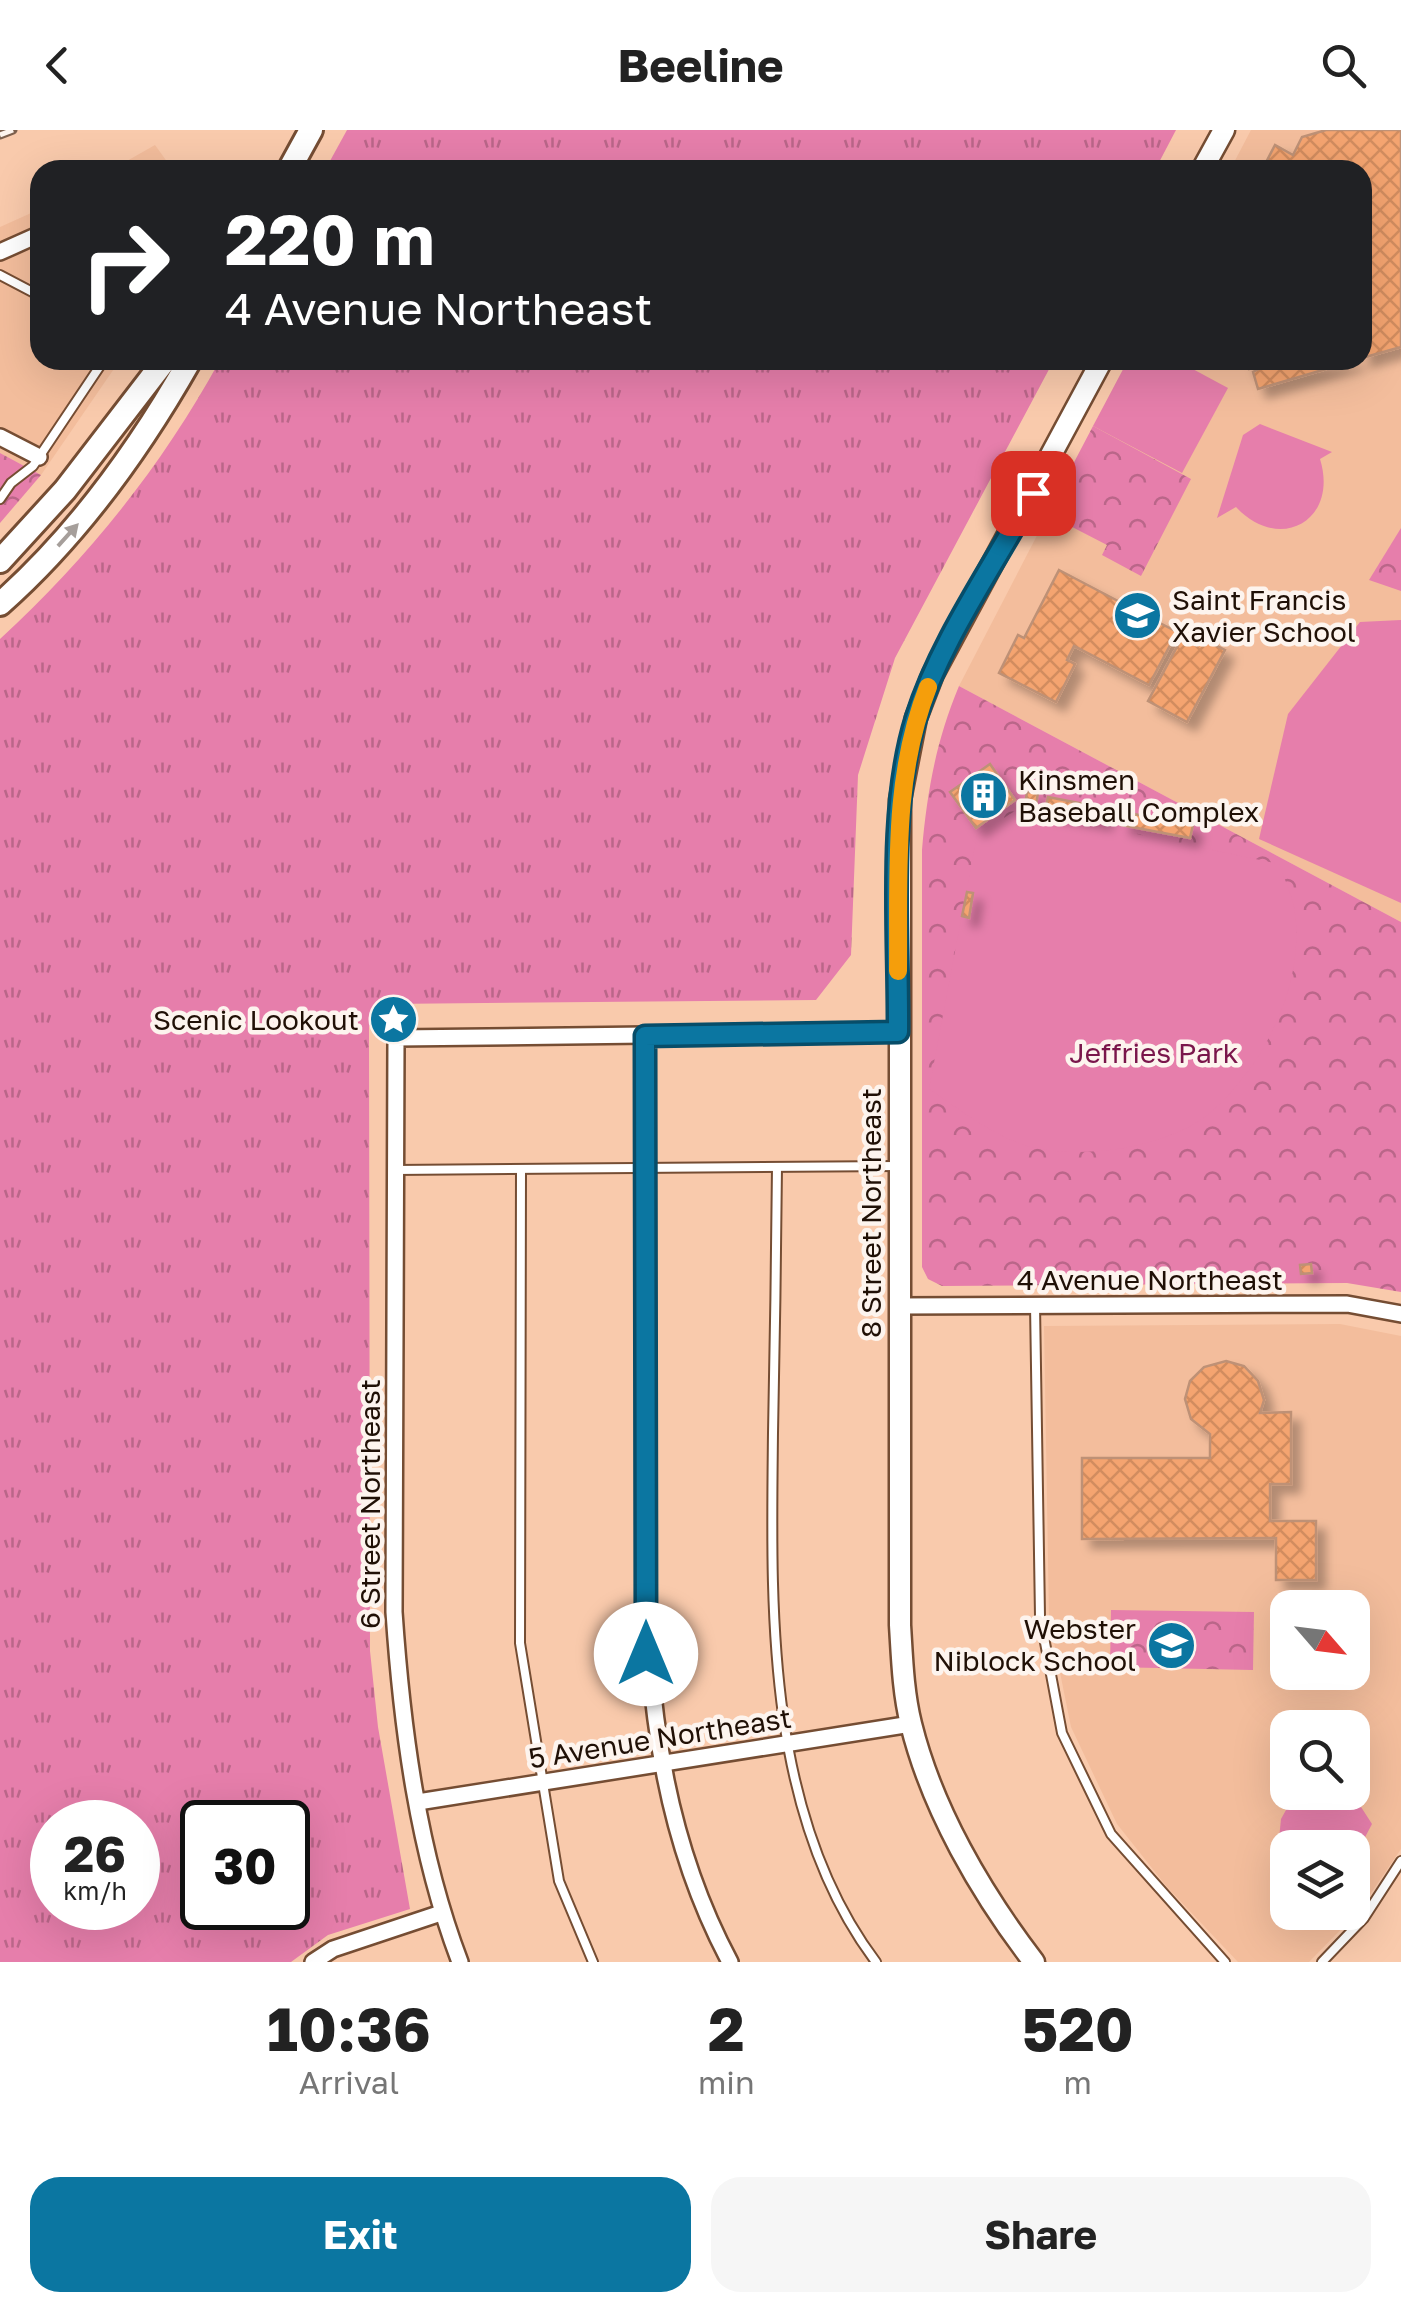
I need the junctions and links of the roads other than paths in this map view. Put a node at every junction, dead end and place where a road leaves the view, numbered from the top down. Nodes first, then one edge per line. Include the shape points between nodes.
1 (311, 130) edge
2 (1224, 130) edge
3 (294, 160) edge
4 (1208, 160) edge
5 (30, 238) edge
6 (0, 252) edge
7 (0, 275) edge
8 (30, 291) edge
9 (97, 370) edge
10 (157, 370) edge
11 (184, 370) edge
12 (1097, 370) edge
13 (0, 437) edge
14 (39, 457) junction
15 (0, 499) edge
16 (0, 561) edge
17 (0, 604) edge
18 (898, 1032) junction
19 (645, 1036) junction
20 (898, 1166) junction
21 (777, 1167) junction
22 (645, 1168) junction
23 (521, 1169) junction
24 (394, 1170) junction
25 (1036, 1305) junction
26 (899, 1306) junction
27 (1401, 1314) edge
28 (911, 1724) junction
29 (788, 1744) junction
30 (660, 1764) junction
31 (539, 1783) junction
32 (418, 1802) junction
33 (1401, 1862) edge
34 (442, 1913) junction
35 (313, 1962) edge
36 (460, 1962) edge
37 (593, 1962) edge
38 (730, 1962) edge
39 (876, 1962) edge
40 (1034, 1962) edge
41 (1224, 1962) edge
42 (1322, 1962) edge

1 - 3 main road
2 - 4 street
5 - 6 street
7 - 8 lane
9 - 14 lane
10 - 16 main road via 65,490
17 -> 11 main road via 88,512
12 - 18 street, 8 Street Northeast via 916,718 900,800
13 - 14 street
14 - 15 lane
18 - 19 street
18 - 20 street, 8 Street Northeast
19 - 22 street
19 - 24 street, 6 Street Northeast via 396,1038
20 - 21 lane
20 - 26 street, 8 Street Northeast
21 - 22 lane
21 - 29 lane via 772,1590
22 - 23 lane
22 - 30 street via 646,1654
23 - 24 lane
23 - 31 lane via 520,1642
24 - 32 street, 6 Street Northeast via 394,1612 400,1703
25 - 26 street, 4 Avenue Northeast
25 - 27 street, 4 Avenue Northeast via 1348,1304
25 - 41 lane via 1040,1616 1062,1732 1111,1834
26 - 28 street, 8 Street Northeast via 900,1625
28 - 29 street, 5 Avenue Northeast
28 - 40 street, 8 Street Northeast via 954,1832
29 - 30 street, 5 Avenue Northeast
29 - 39 lane via 805,1815 835,1890
30 - 31 street, 5 Avenue Northeast
30 - 38 street via 683,1848
31 - 32 street, 5 Avenue Northeast
31 - 37 lane via 559,1882
32 - 34 street, 6 Street Northeast
33 - 42 lane via 1364,1918
34 - 35 street via 333,1949
34 - 36 street, 6 Street Northeast

